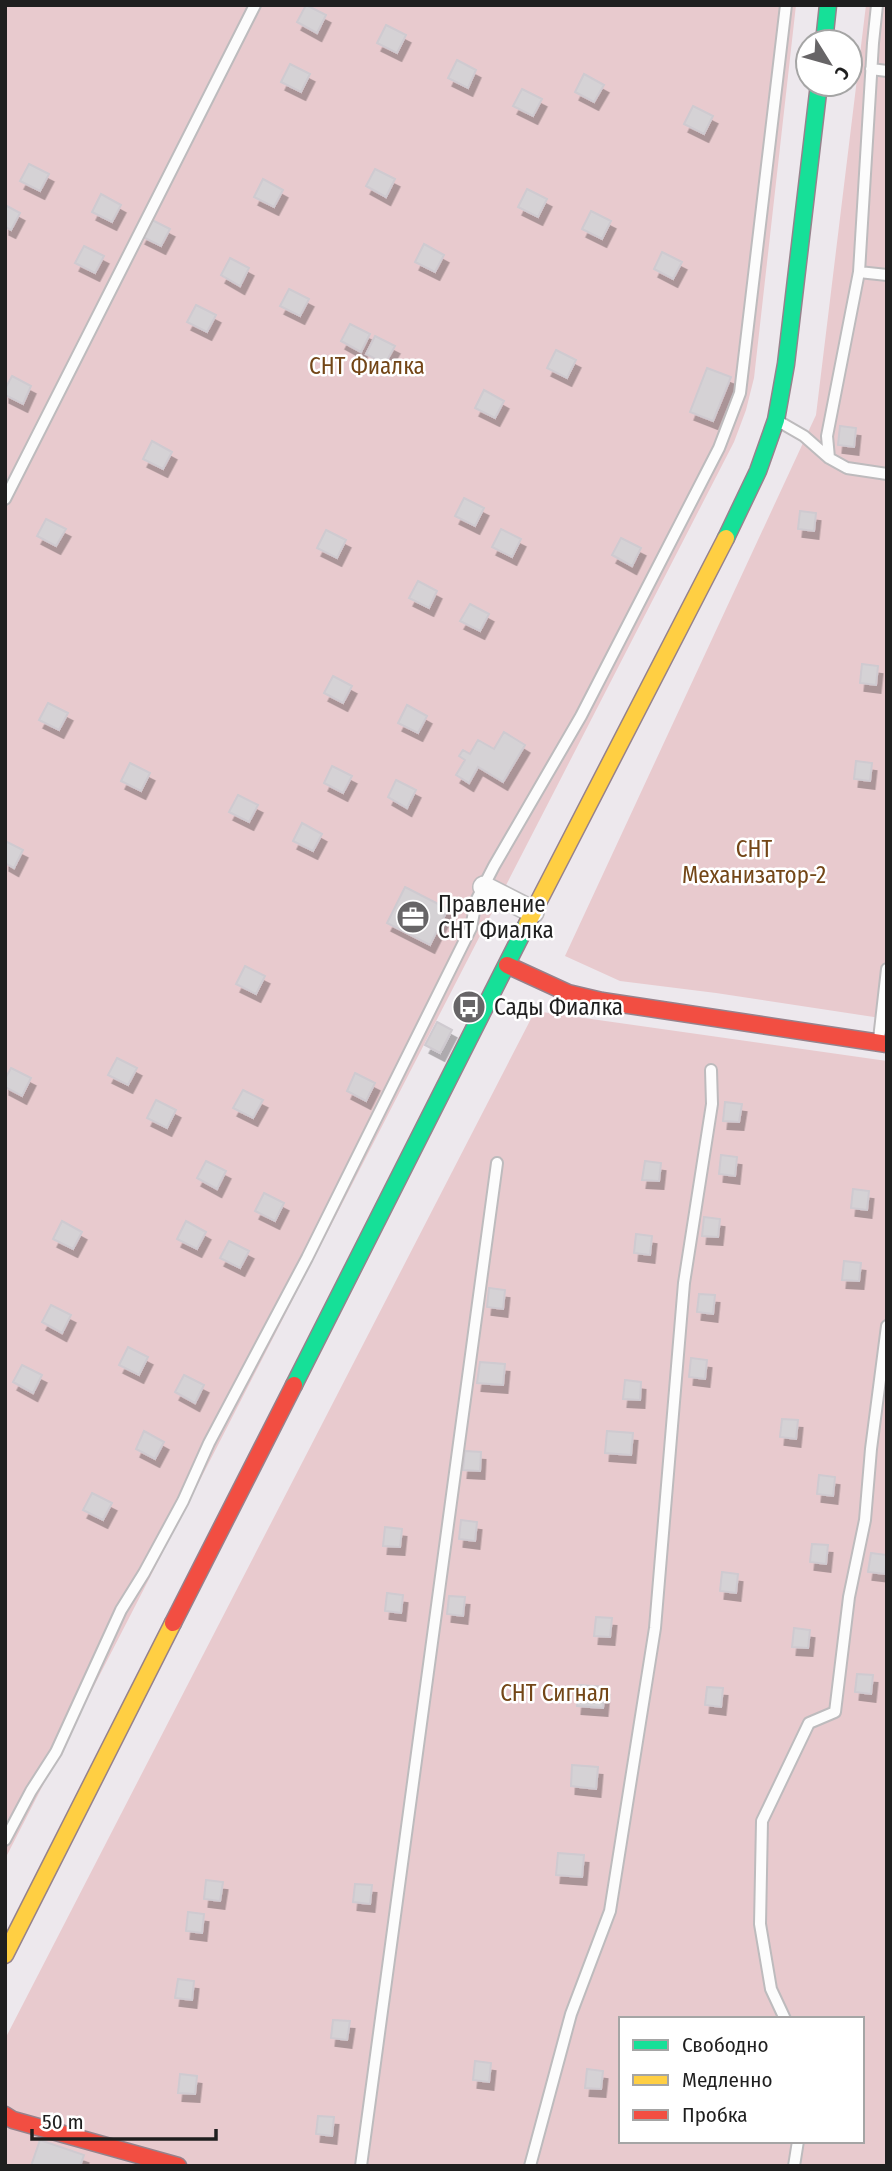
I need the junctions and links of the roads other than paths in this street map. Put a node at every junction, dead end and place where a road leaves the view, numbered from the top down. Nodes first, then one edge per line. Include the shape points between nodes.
1 (255, 5) edge
2 (786, 5) edge
3 (828, 5) edge
4 (877, 5) edge
5 (826, 28) edge
6 (871, 69) junction
7 (887, 71) edge
8 (817, 98) edge
9 (859, 272) junction
10 (887, 275) edge
11 (776, 420) junction
12 (829, 458) junction
13 (887, 474) edge
14 (5, 499) edge
15 (484, 887) junction
16 (533, 912) junction
17 (507, 965) junction
18 (887, 969) edge
19 (883, 1043) edge
20 (711, 1070) dead end
21 (497, 1163) dead end
22 (887, 1326) edge
23 (5, 1840) edge
24 (5, 1955) edge
25 (784, 2017) edge
26 (5, 2115) edge
27 (798, 2143) edge
28 (178, 2166) edge
29 (361, 2166) edge
30 (530, 2166) edge
31 (794, 2166) edge

1 - 14 lane
2 - 15 lane via 740,393 719,448 581,716
3 - 5 street
4 - 6 lane
6 - 7 lane
6 - 9 lane
8 - 11 street
9 - 10 lane
9 - 12 lane via 827,436
11 - 12 lane
11 - 16 street via 758,471 715,562
12 - 13 lane via 847,468
15 - 16 street
15 - 23 lane via 471,928 307,1258 183,1501 121,1610 56,1752
16 - 17 street
17 - 19 street via 568,993 602,1001
17 - 24 street
18 - 19 lane
20 - 30 lane via 712,1104 684,1283 655,1628 610,1911 571,2014
21 - 29 lane
22 - 25 lane via 865,1520 849,1597 835,1713 809,1723 762,1821 760,1924 771,1989
26 - 28 street
27 - 31 lane

